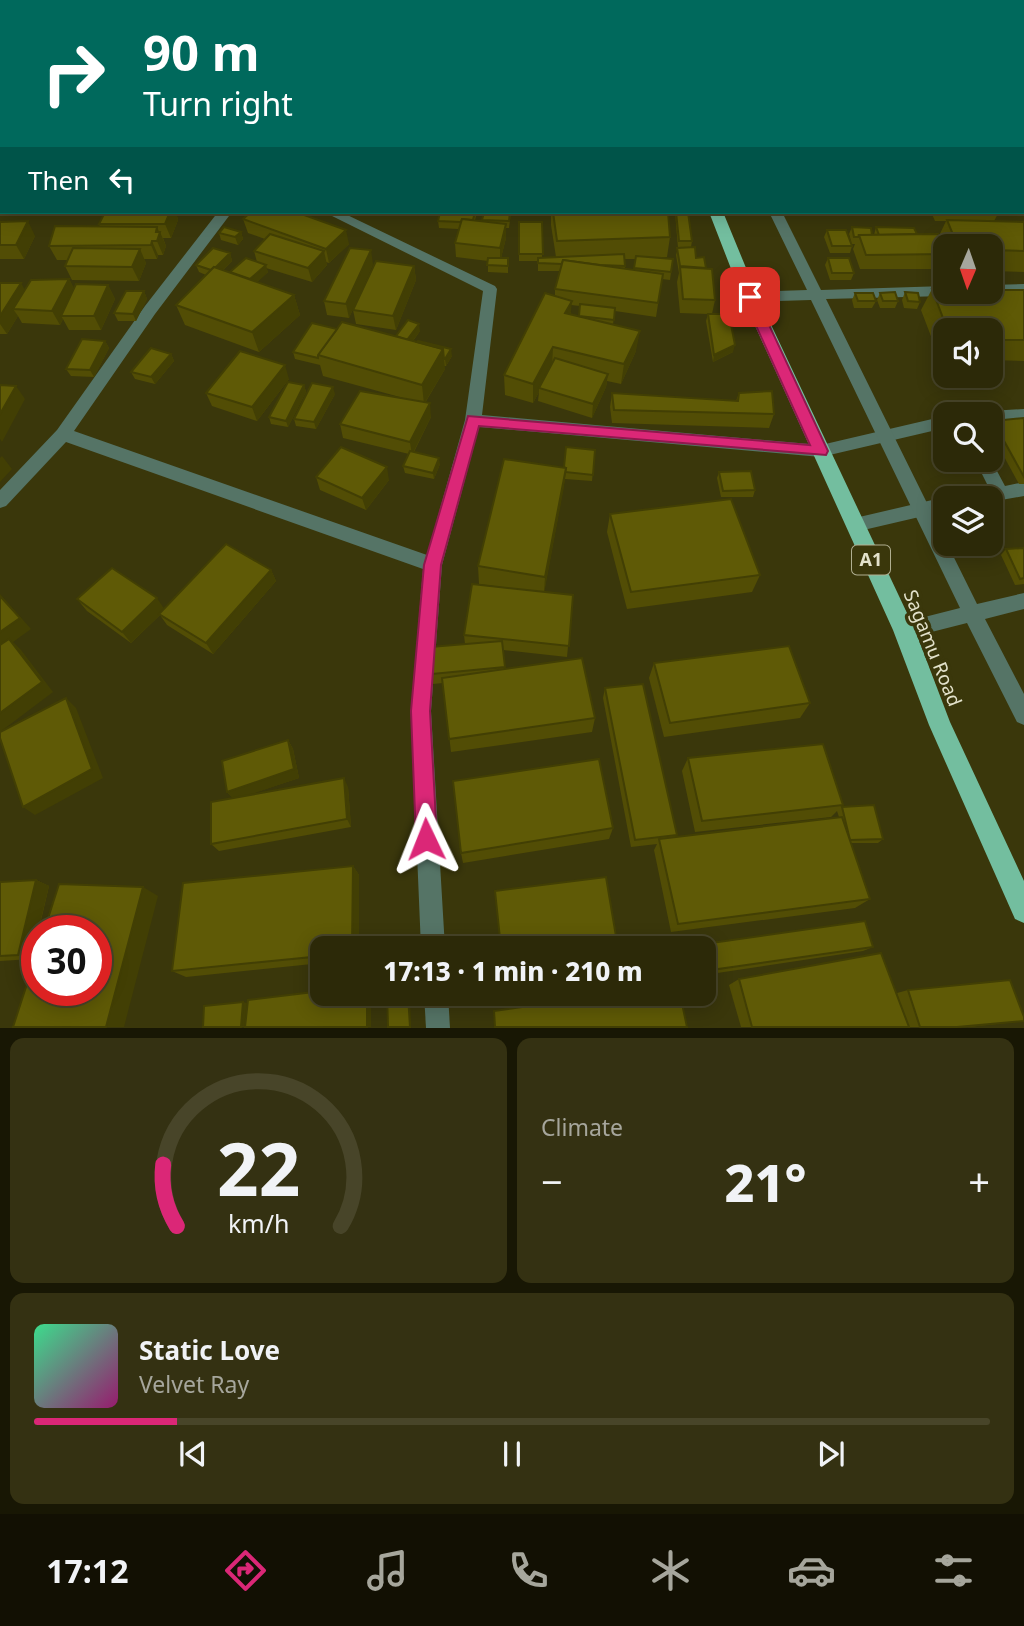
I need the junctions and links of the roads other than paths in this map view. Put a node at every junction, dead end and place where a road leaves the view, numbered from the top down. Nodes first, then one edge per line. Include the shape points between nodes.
1 (223, 214) edge
2 (335, 214) edge
3 (717, 214) edge
4 (776, 214) edge
5 (1003, 289) edge
6 (1024, 289) edge
7 (933, 291) edge
8 (818, 295) junction
9 (750, 297) junction
10 (1024, 415) edge
11 (1003, 416) edge
12 (473, 420) junction
13 (933, 425) edge
14 (63, 434) junction
15 (884, 436) junction
16 (821, 451) junction
17 (1024, 489) edge
18 (1003, 491) edge
19 (0, 501) edge
20 (933, 507) edge
21 (922, 509) junction
22 (855, 525) junction
23 (433, 565) junction
24 (1024, 601) edge
25 (971, 614) junction
26 (904, 630) junction
27 (1024, 715) edge
28 (1024, 909) edge
29 (432, 936) edge
30 (437, 1006) edge
31 (438, 1027) edge

1 - 14 street
2 - 12 street via 490,289
3 - 9 highway, Sagamu Road / A1
4 - 8 street
5 - 6 street
7 - 8 street
8 - 9 street
8 - 15 street
9 - 16 highway, Sagamu Road / A1
10 - 11 street
12 - 16 street
12 - 23 street
13 - 15 street
14 - 19 street
14 - 23 street
15 - 16 street
15 - 21 street
16 - 22 highway, Sagamu Road / A1
17 - 18 street
20 - 21 street
21 - 22 street
21 - 25 street
22 - 26 highway, Sagamu Road / A1
23 - 29 street via 421,711
24 - 25 street
25 - 26 street
25 - 27 street
26 - 28 highway, Sagamu Road / A1 via 940,725
30 - 31 street

